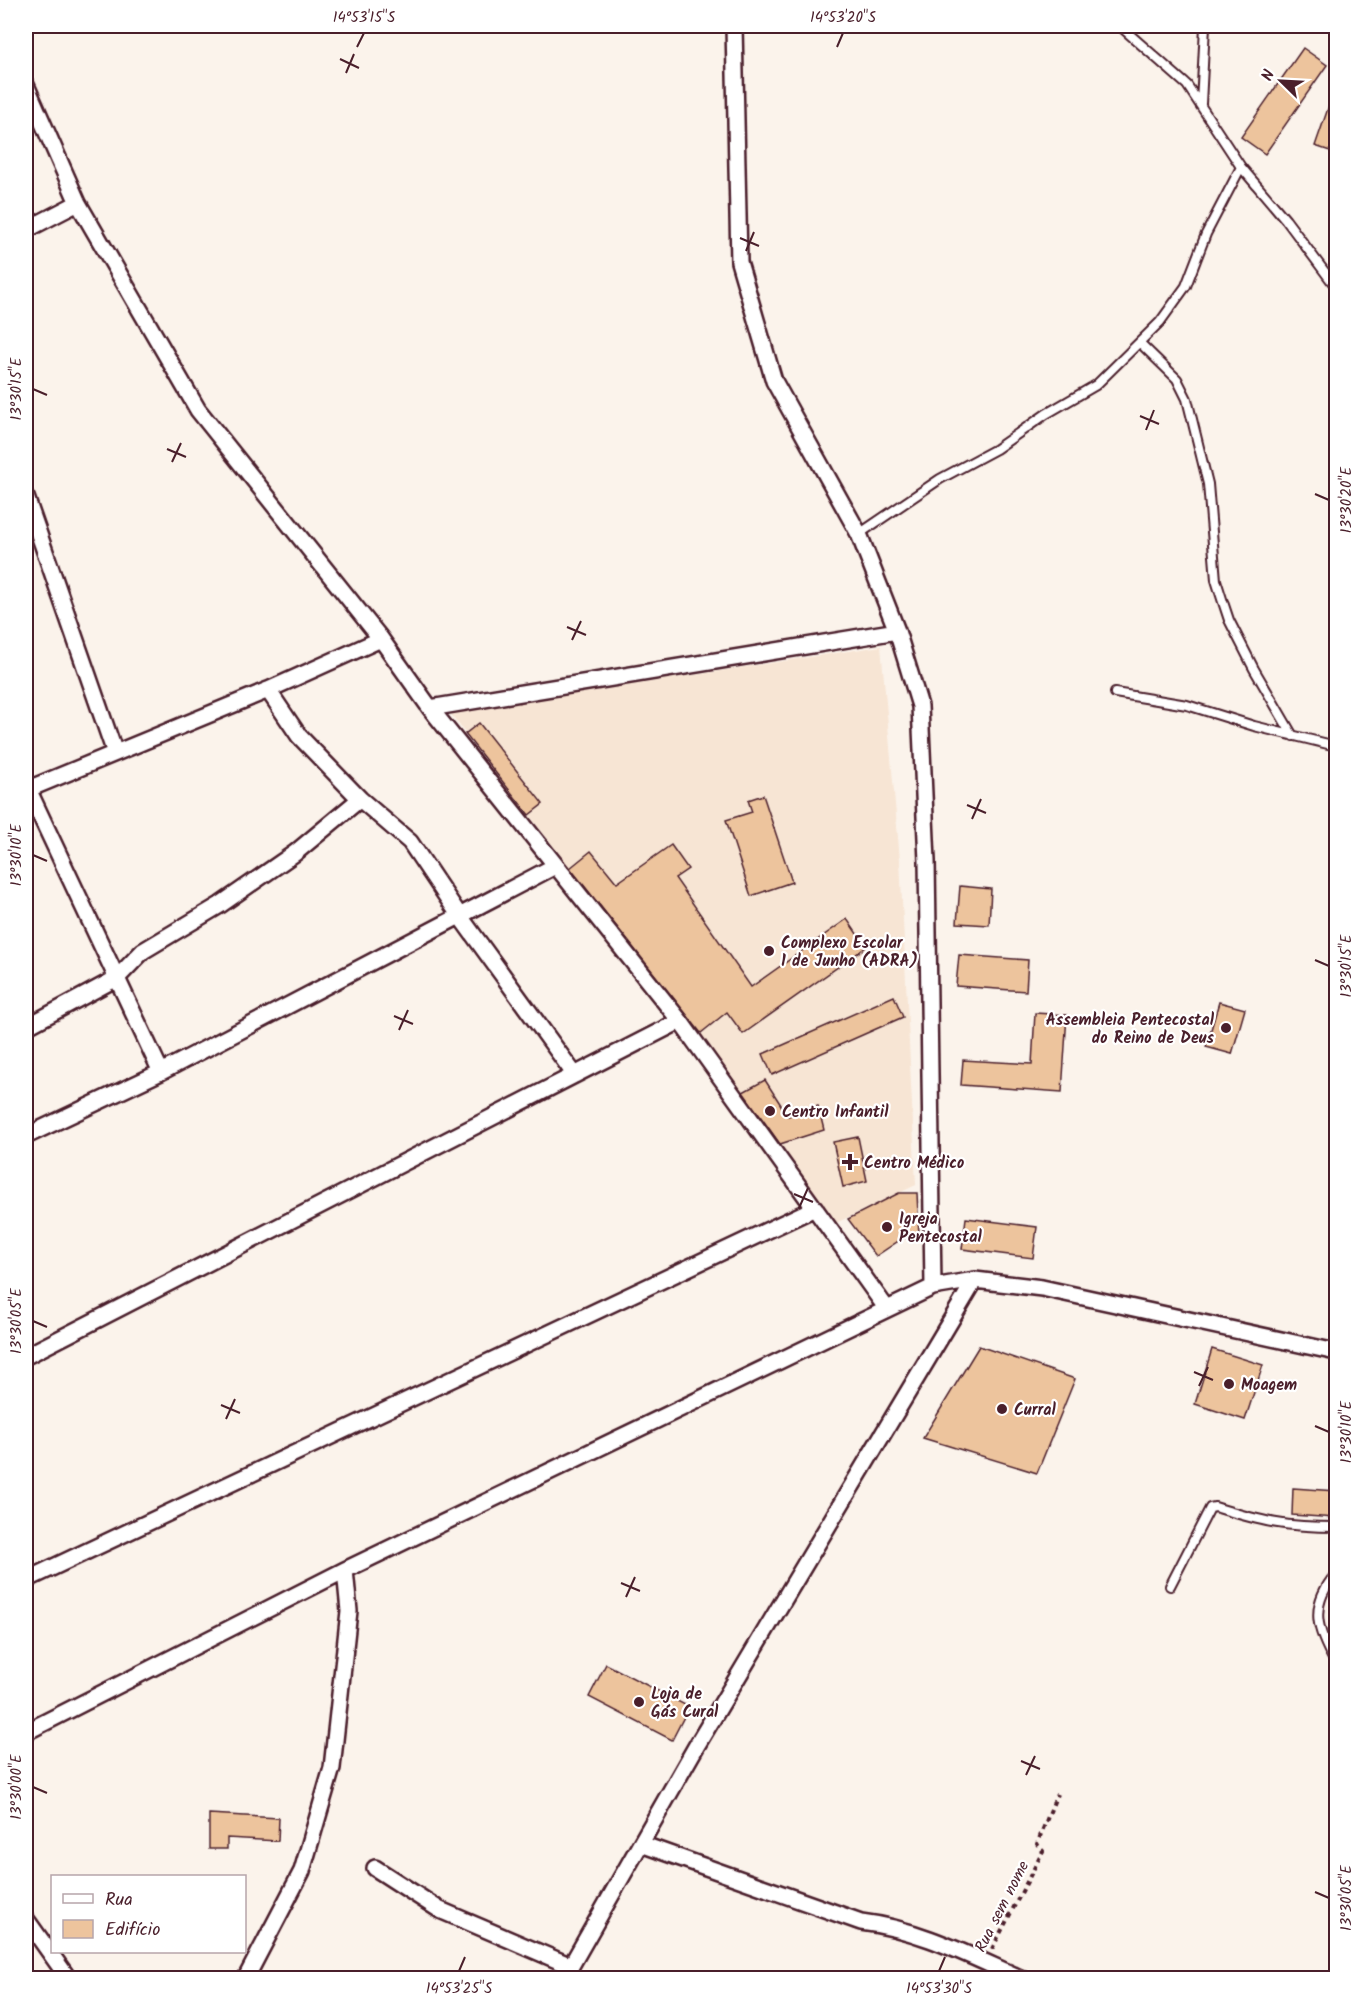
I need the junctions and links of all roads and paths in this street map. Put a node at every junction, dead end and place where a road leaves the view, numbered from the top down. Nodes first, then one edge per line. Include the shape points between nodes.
1 (734, 26) edge
2 (1120, 26) edge
3 (1205, 26) edge
4 (26, 85) edge
5 (1201, 104) junction
6 (1241, 166) junction
7 (78, 203) junction
8 (26, 230) edge
9 (1336, 287) edge
10 (1140, 343) junction
11 (26, 497) edge
12 (860, 534) junction
13 (897, 631) junction
14 (381, 639) junction
15 (268, 690) junction
16 (1116, 693) dead end
17 (430, 708) junction
18 (1293, 736) junction
19 (1336, 746) edge
20 (115, 753) junction
21 (27, 789) edge
22 (360, 799) junction
23 (555, 866) junction
24 (459, 915) junction
25 (117, 978) junction
26 (680, 1021) junction
27 (26, 1027) edge
28 (161, 1071) junction
29 (575, 1075) junction
30 (26, 1136) edge
31 (815, 1208) junction
32 (975, 1280) junction
33 (933, 1287) junction
34 (887, 1309) junction
35 (1336, 1352) edge
36 (26, 1356) edge
37 (1336, 1527) edge
38 (345, 1570) junction
39 (1336, 1574) edge
40 (26, 1580) edge
41 (1170, 1586) dead end
42 (1336, 1664) edge
43 (26, 1732) edge
44 (1058, 1794) dead end
45 (641, 1844) junction
46 (375, 1868) dead end
47 (26, 1919) edge
48 (985, 1963) junction
49 (568, 1972) edge
50 (68, 1978) edge
51 (246, 1978) edge
52 (1020, 1978) edge

1 - 12 street via 739,262 774,381
2 - 5 lane via 1187,86
3 - 5 lane
4 - 7 street
5 - 6 lane
6 - 9 lane
6 - 10 lane via 1206,234 1186,286
7 - 8 street
7 - 14 street via 198,410
10 - 12 lane via 1096,385 912,497
10 - 18 lane via 1177,379 1187,399 1208,484 1216,580 1228,620
11 - 20 street
12 - 13 street
13 - 17 street
13 - 33 street via 920,706 927,872
14 - 15 street
14 - 17 street
15 - 20 street
15 - 22 street via 298,735
16 - 18 lane via 1187,705
17 - 23 street
18 - 19 lane
20 - 21 street
21 - 25 street
22 - 24 street via 410,842
22 - 25 street via 296,853 143,951
23 - 24 street
23 - 26 street
24 - 28 street
24 - 29 street
25 - 27 street
25 - 28 street
26 - 29 street
26 - 31 street
28 - 30 street
29 - 36 street
31 - 34 street
31 - 40 street
32 - 33 street
32 - 35 street via 1042,1288
32 - 45 street
33 - 34 street
34 - 38 street
37 - 41 lane via 1264,1523 1215,1507 1210,1509
38 - 43 street
38 - 51 street via 349,1611 332,1768 302,1871
39 - 42 lane via 1320,1601 1317,1623
44 - 48 path, Rua sem nome via 1037,1844 1043,1851
45 - 48 street via 861,1922 919,1933
45 - 49 street
46 - 49 street via 440,1910
47 - 50 street
48 - 52 street

